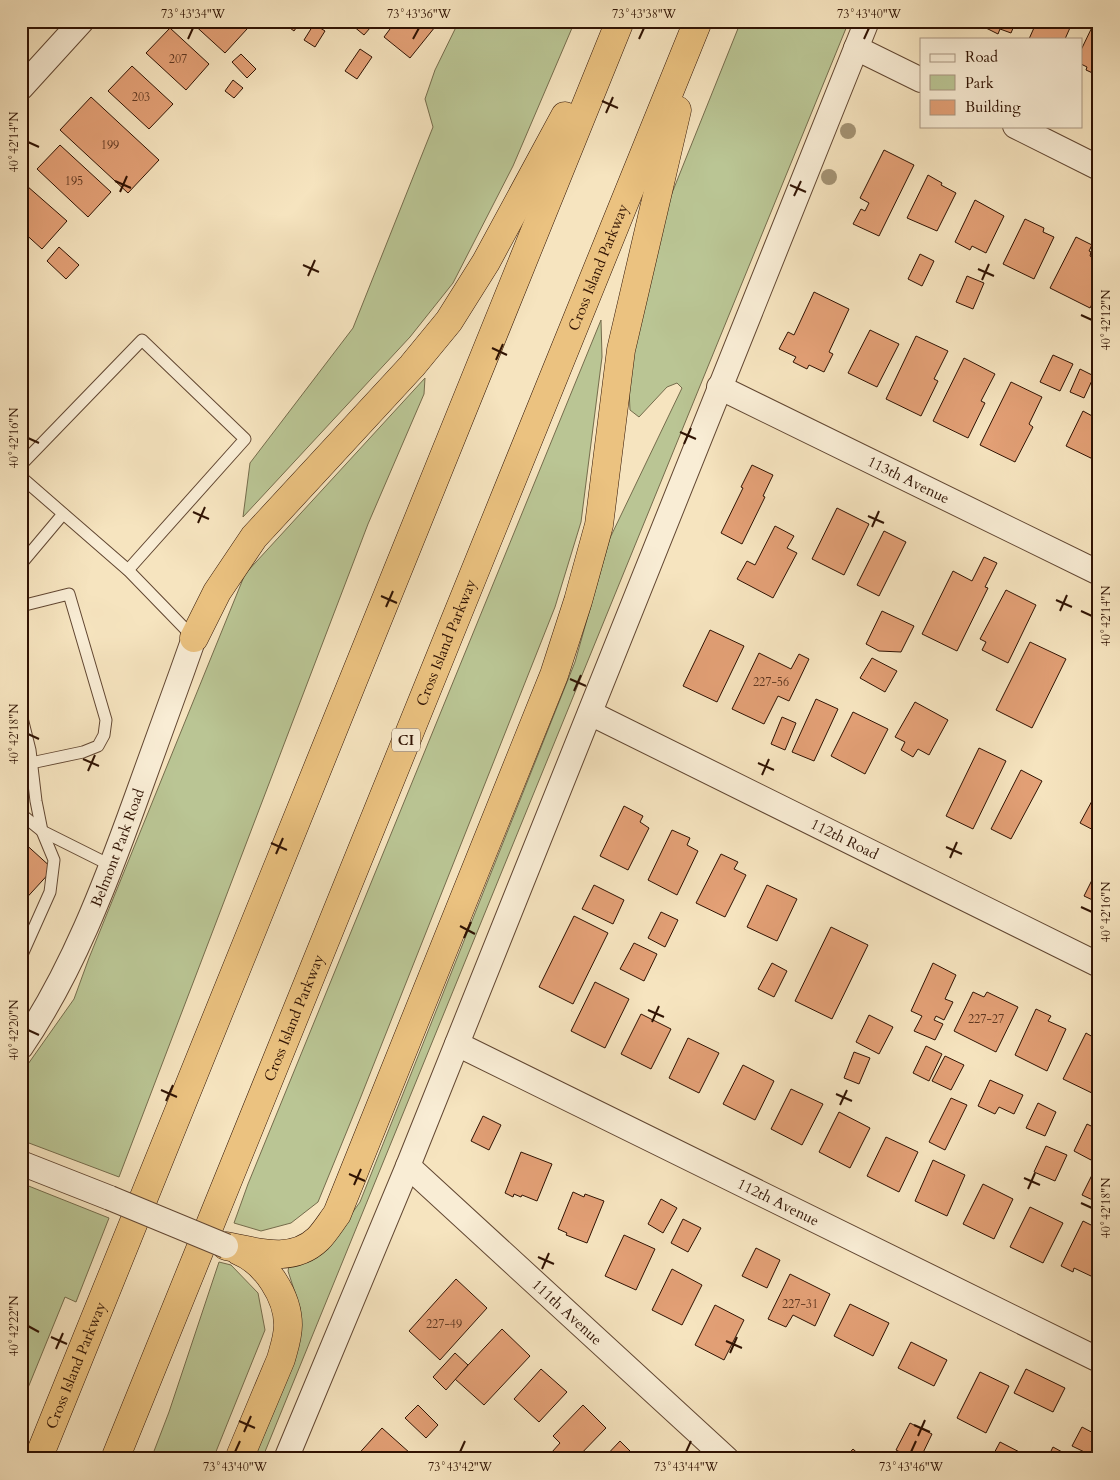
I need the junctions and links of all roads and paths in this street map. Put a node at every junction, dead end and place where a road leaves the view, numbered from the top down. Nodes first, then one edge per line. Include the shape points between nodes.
1 (82, 21) edge
2 (615, 21) edge
3 (620, 21) edge
4 (698, 21) edge
5 (867, 21) edge
6 (856, 48) junction
7 (920, 80) edge
8 (21, 88) edge
9 (1019, 128) edge
10 (1099, 168) edge
11 (719, 387) junction
12 (21, 465) edge
13 (21, 477) edge
14 (63, 514) junction
15 (21, 564) edge
16 (128, 570) junction
17 (1099, 573) edge
18 (21, 606) edge
19 (194, 638) junction
20 (590, 713) junction
21 (21, 714) edge
22 (31, 763) junction
23 (21, 814) edge
24 (42, 831) junction
25 (112, 866) junction
26 (21, 957) edge
27 (1099, 965) edge
28 (457, 1044) junction
29 (21, 1047) edge
30 (21, 1163) edge
31 (408, 1166) junction
32 (226, 1246) junction
33 (1099, 1360) edge
34 (38, 1459) edge
35 (115, 1459) edge
36 (239, 1459) edge
37 (286, 1459) edge
38 (727, 1459) edge

1 - 8 street
2 - 19 highway via 491,254 449,321 412,366 254,537 217,592
3 - 34 highway, Cross Island Parkway
4 - 32 highway via 621,350 599,525 554,675 337,1214 318,1239 293,1253 266,1254
4 - 35 highway, Cross Island Parkway / CI
5 - 6 street
6 - 7 street
6 - 11 street
9 - 10 street
11 - 17 street, 113th Avenue
11 - 20 street
12 - 16 lane via 142,340 246,439
13 - 14 lane
14 - 15 lane
14 - 16 lane
16 - 19 lane
18 - 22 lane via 69,594 106,720 98,746
19 - 25 street, Belmont Park Road
20 - 27 street, 112th Road
20 - 28 street
21 - 22 lane
22 - 24 lane
23 - 24 lane
24 - 25 lane
24 - 26 lane via 54,860 50,892
25 - 29 street, Belmont Park Road via 75,952
28 - 31 street
28 - 33 street, 112th Avenue
30 - 32 street, bridge
31 - 37 street
31 - 38 street, 111th Avenue
32 - 36 highway via 243,1253 265,1270 287,1311 287,1335 281,1359

